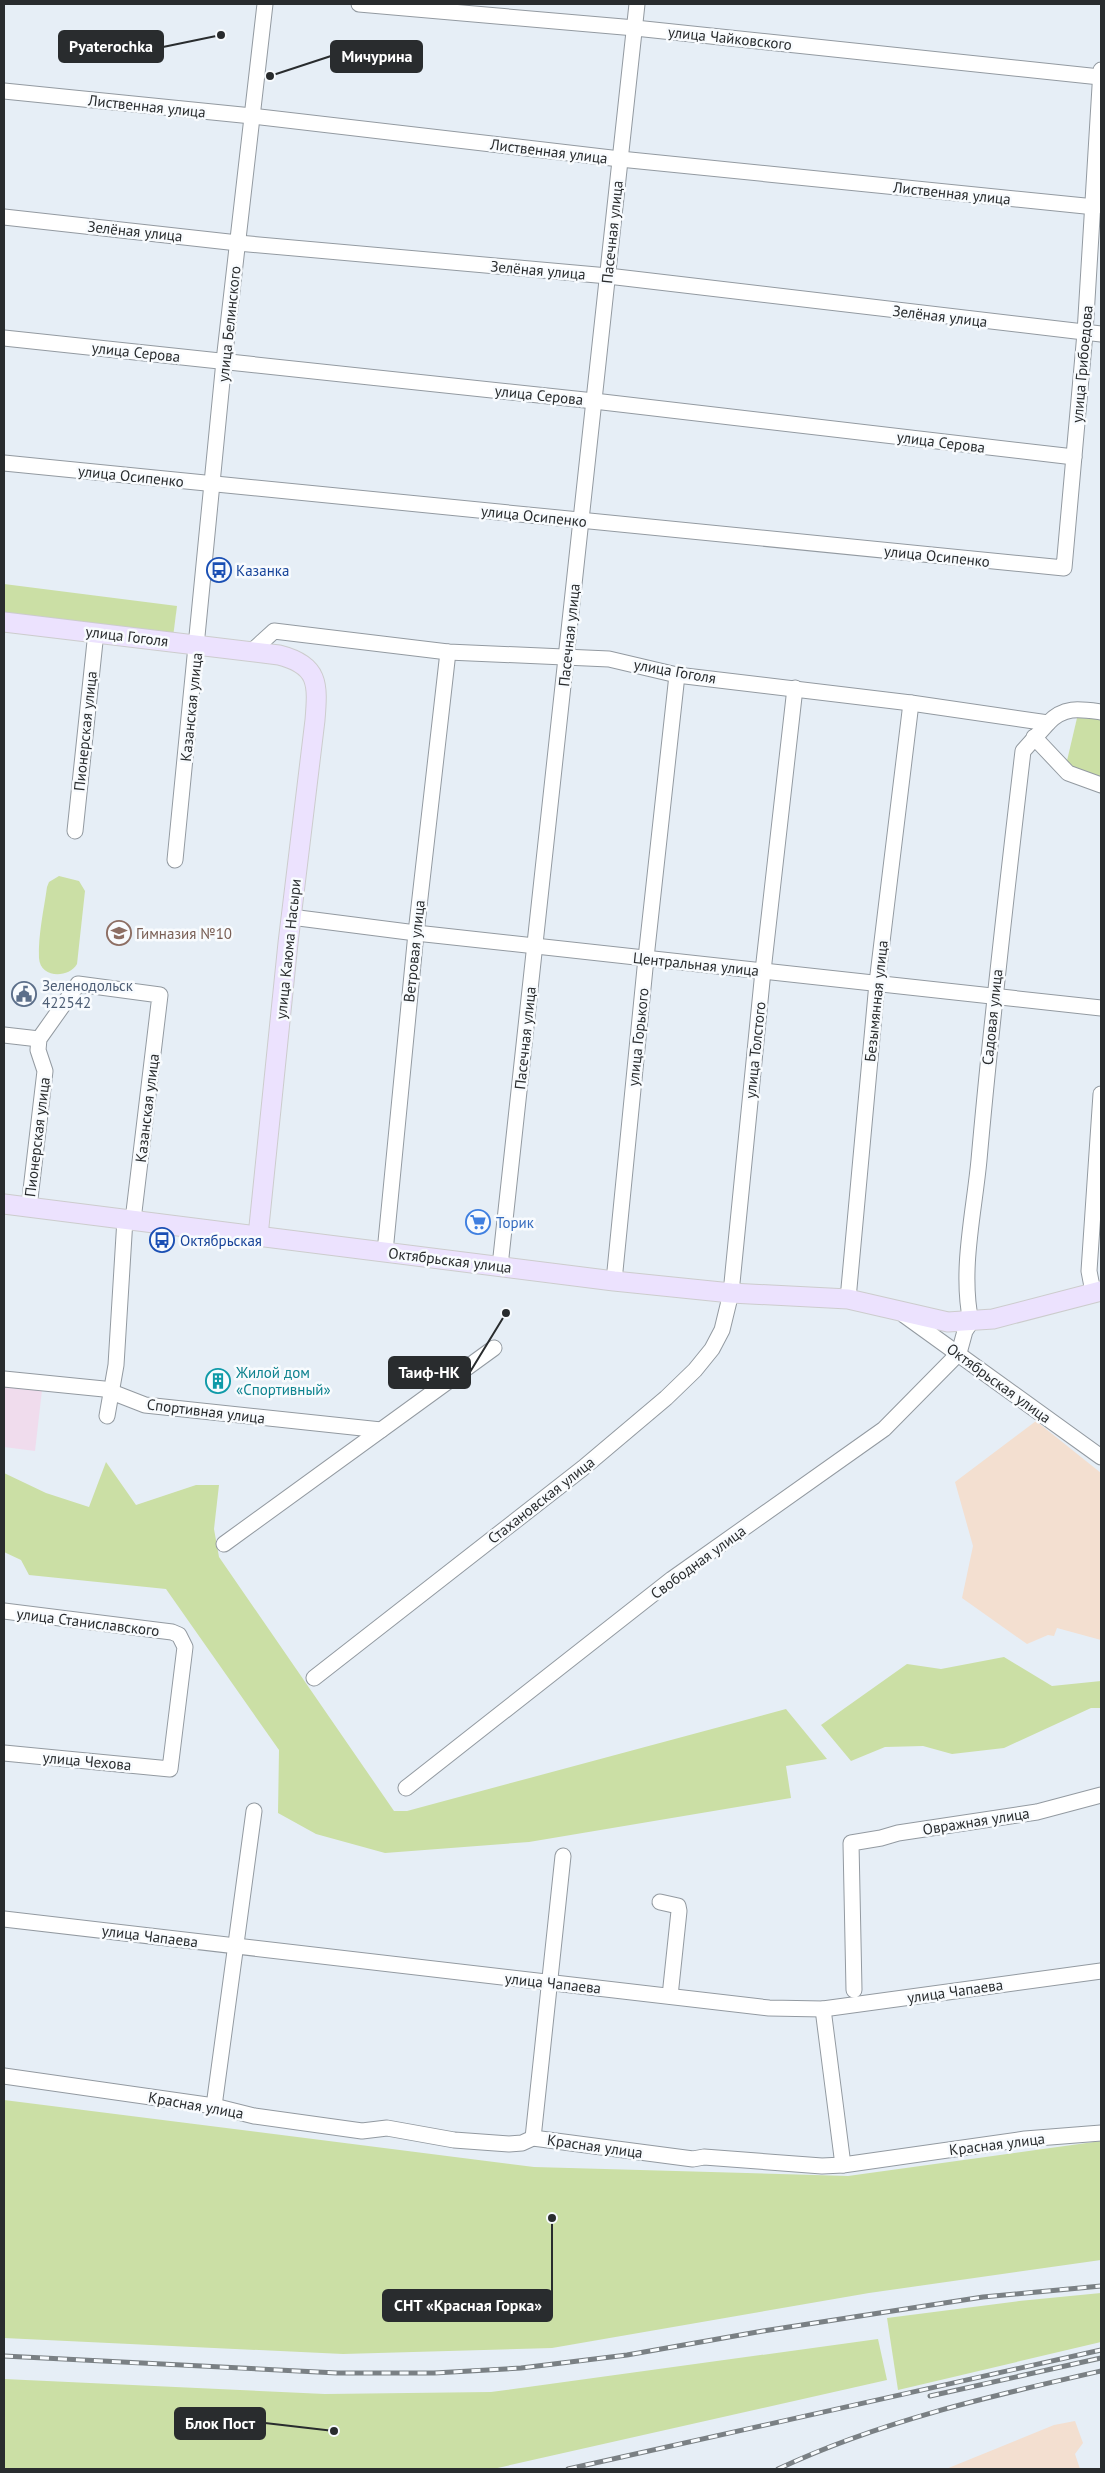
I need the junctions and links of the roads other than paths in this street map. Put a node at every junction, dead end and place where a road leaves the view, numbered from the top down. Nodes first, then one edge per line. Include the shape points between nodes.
1 (265, 4) edge
2 (359, 4) edge
3 (637, 4) edge
4 (634, 28) junction
5 (1101, 78) edge
6 (4, 91) edge
7 (252, 116) junction
8 (620, 159) junction
9 (1095, 208) junction
10 (4, 217) edge
11 (238, 243) junction
12 (608, 276) junction
13 (1085, 333) junction
14 (1101, 334) edge
15 (4, 338) edge
16 (224, 361) junction
17 (594, 401) junction
18 (1074, 457) junction
19 (4, 463) edge
20 (212, 484) junction
21 (581, 521) junction
22 (1064, 568) joint
23 (4, 622) edge
24 (96, 632) junction
25 (197, 644) junction
26 (251, 652) junction
27 (448, 652) junction
28 (566, 656) junction
29 (305, 665) joint
30 (677, 675) junction
31 (795, 688) junction
32 (911, 703) junction
33 (1101, 712) edge
34 (1048, 723) junction
35 (1034, 737) junction
36 (1101, 785) edge
37 (75, 830) dead end
38 (175, 860) dead end
39 (291, 917) junction
40 (416, 933) junction
41 (535, 946) junction
42 (646, 958) junction
43 (763, 971) junction
44 (877, 983) junction
45 (994, 996) junction
46 (1100, 1008) edge
47 (4, 1035) edge
48 (39, 1039) junction
49 (1101, 1094) edge
50 (4, 1204) edge
51 (29, 1207) junction
52 (129, 1220) junction
53 (258, 1236) junction
54 (385, 1252) junction
55 (500, 1266) junction
56 (614, 1281) junction
57 (1097, 1292) edge
58 (731, 1293) junction
59 (848, 1299) junction
60 (896, 1310) junction
61 (971, 1322) junction
62 (494, 1348) dead end
63 (959, 1353) junction
64 (4, 1379) edge
65 (111, 1392) junction
66 (107, 1416) dead end
67 (381, 1430) junction
68 (1101, 1457) edge
69 (224, 1544) dead end
70 (4, 1611) edge
71 (314, 1678) dead end
72 (4, 1754) edge
73 (170, 1769) joint
74 (406, 1788) dead end
75 (1101, 1795) edge
76 (254, 1811) dead end
77 (563, 1856) dead end
78 (660, 1902) dead end
79 (4, 1919) edge
80 (235, 1946) junction
81 (1101, 1971) edge
82 (548, 1983) junction
83 (854, 1990) dead end
84 (670, 1996) junction
85 (823, 2009) junction
86 (4, 2076) edge
87 (214, 2106) junction
88 (1101, 2133) edge
89 (533, 2138) junction
90 (843, 2165) junction

1 - 7 street, улица Белинского
2 - 4 street, улица Чайковского
3 - 4 street, Пасечная улица
4 - 5 street, улица Чайковского
4 - 8 street, Пасечная улица
5 - 9 street, улица Грибоедова
6 - 7 street, Лиственная улица
7 - 8 street, Лиственная улица
7 - 11 street, улица Белинского
8 - 9 street, Лиственная улица
8 - 12 street, Пасечная улица
9 - 13 street, улица Грибоедова
10 - 11 street, Зелёная улица
11 - 12 street, Зелёная улица
11 - 16 street, улица Белинского
12 - 13 street, Зелёная улица
12 - 17 street, Пасечная улица
13 - 14 street, Зелёная улица
13 - 18 street, улица Грибоедова
15 - 16 street, улица Серова
16 - 17 street, улица Серова
16 - 20 street, улица Белинского
17 - 18 street, улица Серова
17 - 21 street, Пасечная улица
18 - 22 street, улица Грибоедова
19 - 20 street, улица Осипенко
20 - 21 street, улица Осипенко
20 - 25 street, улица Белинского
21 - 22 street, улица Осипенко
21 - 28 street, Пасечная улица
23 - 24 main road, улица Гоголя
24 - 25 main road, улица Гоголя
24 - 37 street, Пионерская улица
25 - 26 main road, улица Гоголя
25 - 38 street, Казанская улица
26 - 27 street, улица Гоголя via 274,631
26 - 29 main road, улица Гоголя via 287,657
27 - 28 street, улица Гоголя
27 - 40 street, Ветровая улица
28 - 30 street, улица Гоголя via 609,659
28 - 41 street, Пасечная улица
29 - 39 main road, улица Каюма Насыри via 313,675 317,693
30 - 31 street, улица Гоголя
30 - 42 street, улица Горького
31 - 32 street, улица Гоголя
31 - 43 street, улица Толстого
32 - 34 street, улица Гоголя
32 - 44 street, Безымянная улица
33 - 34 street via 1071,708
34 - 35 street, Садовая улица
35 - 36 street via 1068,773
35 - 45 street, Садовая улица via 1023,751
39 - 40 street, Центральная улица
39 - 53 main road, улица Каюма Насыри
40 - 41 street, Центральная улица
40 - 54 street, Ветровая улица
41 - 42 street, Центральная улица
41 - 55 street, Пасечная улица
42 - 43 street, Центральная улица
42 - 56 street, улица Горького
43 - 44 street, Центральная улица
43 - 58 street, улица Толстого
44 - 45 street, Центральная улица
44 - 59 street, Безымянная улица
45 - 46 street, Центральная улица
45 - 61 street, Садовая улица via 966,1273
47 - 48 street
48 - 51 street, Пионерская улица via 38,1050 45,1071
48 - 52 street, Казанская улица via 78,984 160,995
49 - 57 street via 1089,1271
50 - 51 main road, Октябрьская улица
51 - 52 main road, Октябрьская улица
52 - 53 main road, Октябрьская улица
52 - 65 street, Казанская улица
53 - 54 main road, Октябрьская улица
54 - 55 main road, Октябрьская улица
55 - 56 main road, Октябрьская улица
56 - 58 main road, Октябрьская улица
57 - 61 main road, Октябрьская улица via 1017,1314
58 - 59 main road, Октябрьская улица
58 - 71 street, Стахановская улица via 722,1330 712,1349 666,1398 583,1468
59 - 60 main road, Октябрьская улица
60 - 61 main road, Октябрьская улица via 948,1322
60 - 63 street, Октябрьская улица
61 - 63 street, Свободная улица
62 - 67 street
63 - 68 street, Октябрьская улица
63 - 74 street, Свободная улица via 884,1429 672,1579
64 - 65 street, Спортивная улица
65 - 66 street, Казанская улица
65 - 67 street, Спортивная улица via 145,1405
67 - 69 street
70 - 73 street, улица Станиславского via 179,1635 185,1647
72 - 73 street, улица Чехова
75 - 83 street, Овражная улица via 1037,1812 898,1832 851,1844
76 - 80 street
77 - 82 street
78 - 84 street via 678,1906 679,1911
79 - 80 street, улица Чапаева
80 - 82 street, улица Чапаева
80 - 87 street
81 - 85 street, улица Чапаева
82 - 84 street, улица Чапаева
82 - 89 street
84 - 85 street, улица Чапаева via 769,2008
85 - 90 street
86 - 87 street, Красная улица
87 - 89 street, Красная улица via 254,2116 362,2131 388,2128 454,2140 509,2144
88 - 90 street, Красная улица
89 - 90 street, Красная улица via 693,2159

